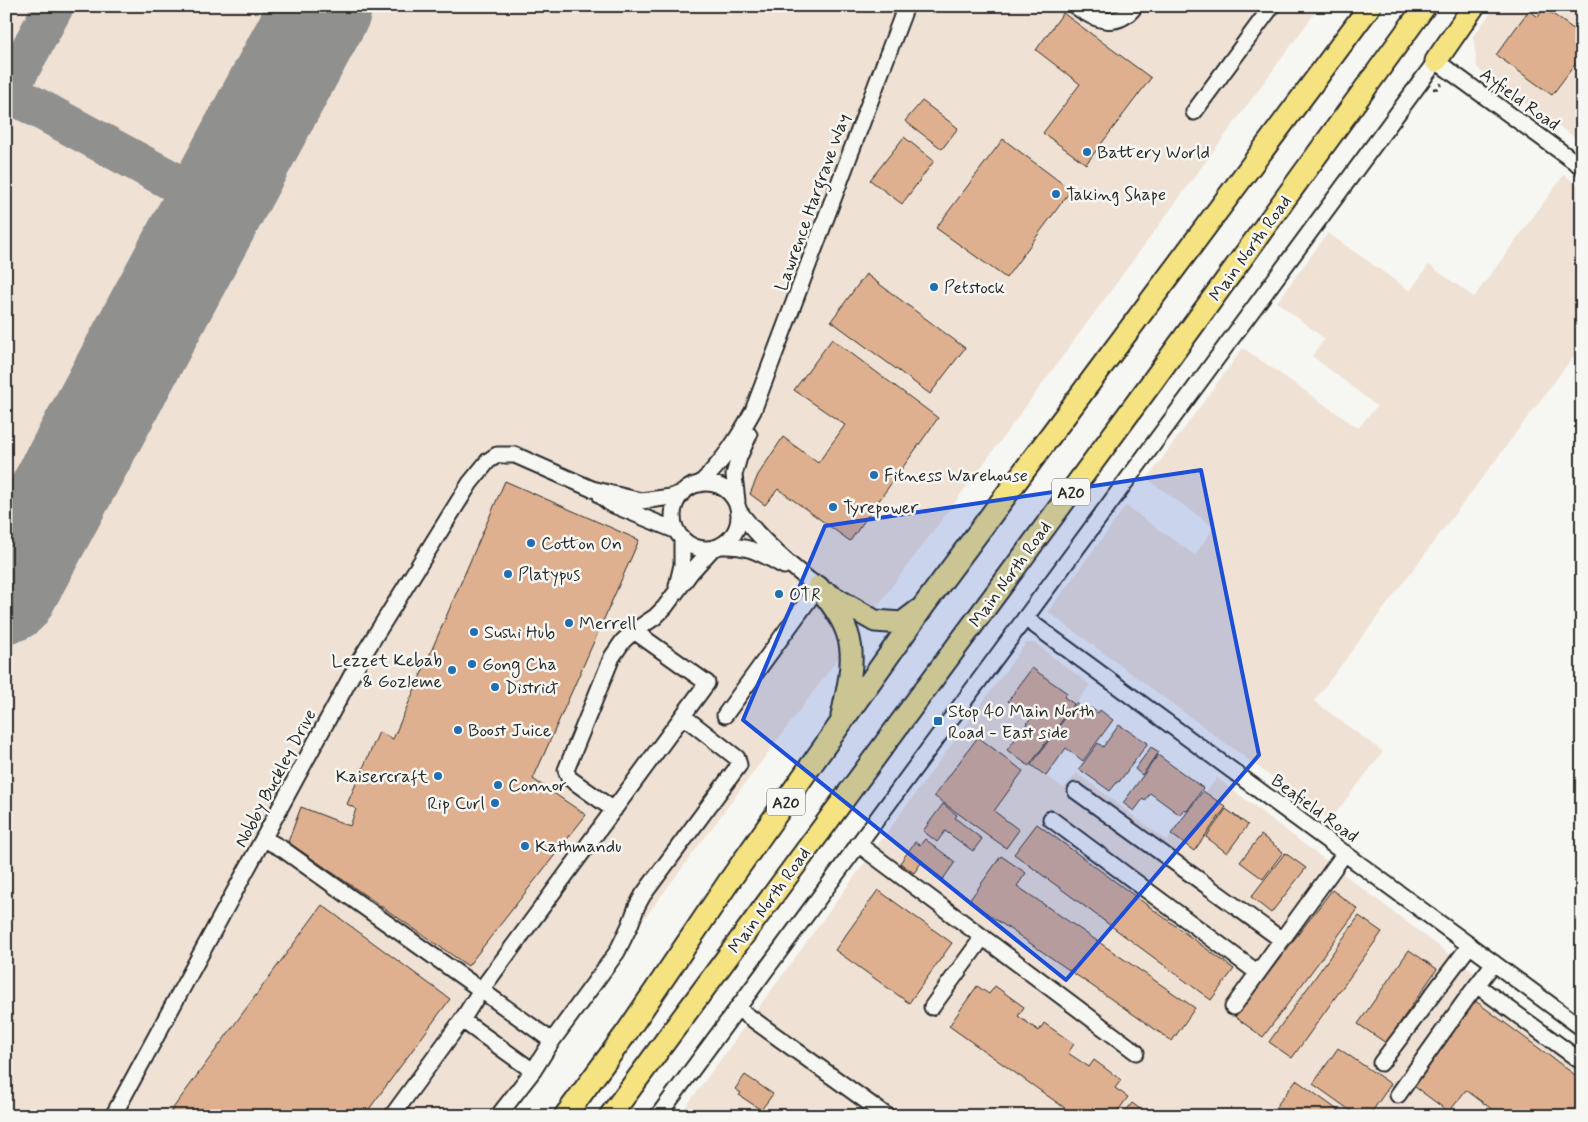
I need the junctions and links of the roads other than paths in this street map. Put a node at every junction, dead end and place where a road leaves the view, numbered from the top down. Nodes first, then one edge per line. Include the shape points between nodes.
1 (906, 6) edge
2 (1075, 6) edge
3 (1135, 6) edge
4 (1272, 6) edge
5 (1370, 6) edge
6 (1425, 6) edge
7 (1474, 6) edge
8 (1436, 61) junction
9 (1194, 112) dead end
10 (1582, 168) edge
11 (753, 411) junction
12 (700, 484) junction
13 (592, 489) junction
14 (684, 492) junction
15 (738, 507) junction
16 (679, 535) junction
17 (717, 547) junction
18 (814, 584) junction
19 (674, 597) junction
20 (925, 604) junction
21 (1025, 618) junction
22 (634, 631) junction
23 (724, 715) dead end
24 (683, 716) junction
25 (841, 724) junction
26 (1076, 791) dead end
27 (614, 810) junction
28 (1051, 820) dead end
29 (264, 839) junction
30 (858, 844) junction
31 (1345, 853) junction
32 (983, 937) junction
33 (1282, 940) junction
34 (1470, 945) junction
35 (1494, 963) junction
36 (1258, 973) junction
37 (1478, 986) junction
38 (482, 990) junction
39 (932, 1007) dead end
40 (1233, 1007) dead end
41 (737, 1008) junction
42 (462, 1020) junction
43 (1582, 1028) edge
44 (552, 1041) junction
45 (1136, 1052) dead end
46 (1582, 1062) edge
47 (1381, 1063) dead end
48 (533, 1071) junction
49 (1398, 1095) dead end
50 (113, 1116) edge
51 (392, 1116) edge
52 (498, 1116) edge
53 (565, 1116) edge
54 (610, 1116) edge
55 (658, 1116) edge
56 (887, 1116) edge

1 - 11 street, Lawrence Hargrave Way
2 - 3 street via 1086,14 1105,20 1121,19
4 - 9 street
5 - 20 highway, A20
6 - 54 highway, Main North Road / A20 via 1158,374
7 - 8 highway
8 - 10 street, Ayfield Road
8 - 21 street
11 - 12 street, Lawrence Hargrave Way via 731,449
11 - 15 street, Lawrence Hargrave Way via 749,437 734,475
12 - 14 street
12 - 15 street via 718,485 726,490
13 - 14 street, Nobby Buckley Drive via 641,501
13 - 16 street, Nobby Buckley Drive via 611,504
13 - 29 street, Nobby Buckley Drive via 515,455 497,455 488,460 470,483 360,660
14 - 16 street via 675,506 674,523
15 - 17 street via 739,519 734,535
15 - 18 street via 769,545
16 - 17 street via 696,548
16 - 19 street via 682,565
17 - 18 street via 734,545 752,549
17 - 19 street via 691,572
18 - 20 highway via 875,621 902,623
18 - 23 street
18 - 25 highway via 846,627 852,654
19 - 22 street via 655,617
20 - 25 highway, A20
21 - 30 street
21 - 31 street, Beafield Road
22 - 24 street via 707,683
22 - 27 street via 612,657 566,770 570,778
24 - 27 street
24 - 44 street via 737,758 739,765 643,895 617,952
25 - 53 highway, A20
26 - 33 street
27 - 38 street
28 - 36 street
29 - 38 street
29 - 50 street, Nobby Buckley Drive
30 - 32 street
30 - 41 street
31 - 33 street
31 - 34 street, Beafield Road
32 - 39 street
32 - 45 street
33 - 36 street
34 - 35 street, Beafield Road
34 - 47 street
35 - 37 street
35 - 43 street, Beafield Road
36 - 40 street
37 - 46 street
37 - 49 street
38 - 42 street
38 - 44 street
41 - 55 street
41 - 56 street
42 - 48 street
42 - 51 street
44 - 48 street
48 - 52 street

